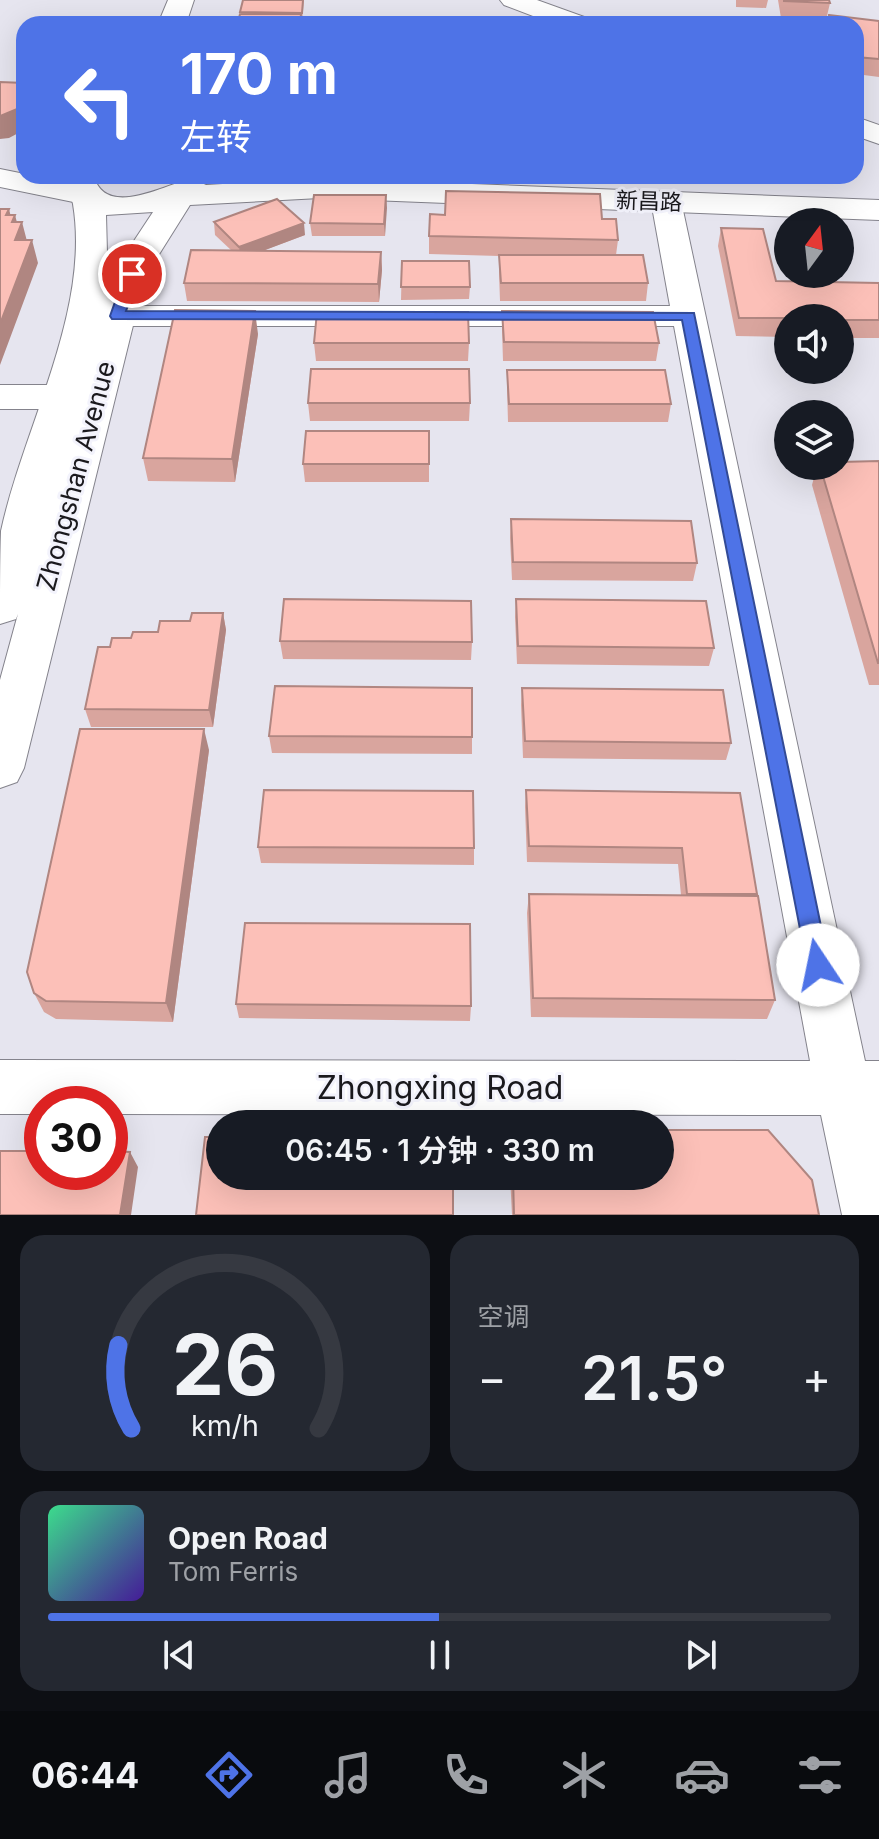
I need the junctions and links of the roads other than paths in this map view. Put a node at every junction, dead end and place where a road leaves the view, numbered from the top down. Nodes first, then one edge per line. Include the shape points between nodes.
1 (513, 0) edge
2 (556, 16) edge
3 (62, 184) edge
4 (646, 184) edge
5 (83, 186) edge
6 (190, 186) edge
7 (879, 193) edge
8 (666, 201) junction
9 (879, 210) edge
10 (118, 316) junction
11 (689, 316) junction
12 (0, 397) edge
13 (60, 397) junction
14 (0, 607) edge
15 (0, 768) edge
16 (0, 1087) edge
17 (861, 1088) edge
18 (871, 1215) edge

1 - 2 street
3 - 5 street
4 - 7 main road, 新昌路
5 - 6 main road, 新昌路 via 100,202 133,207 164,202
5 - 13 main road, Zhongshan Avenue via 92,234 90,293
6 - 8 main road, 新昌路
6 - 10 main road, Zhongshan Avenue via 141,256
8 - 9 main road, 新昌路
8 - 11 street
10 - 11 street
10 - 15 main road, Zhongshan Avenue
11 - 17 street
12 - 13 street
13 - 14 main road, Zhongshan Avenue
16 - 17 street, Zhongxing Road
17 - 18 street

